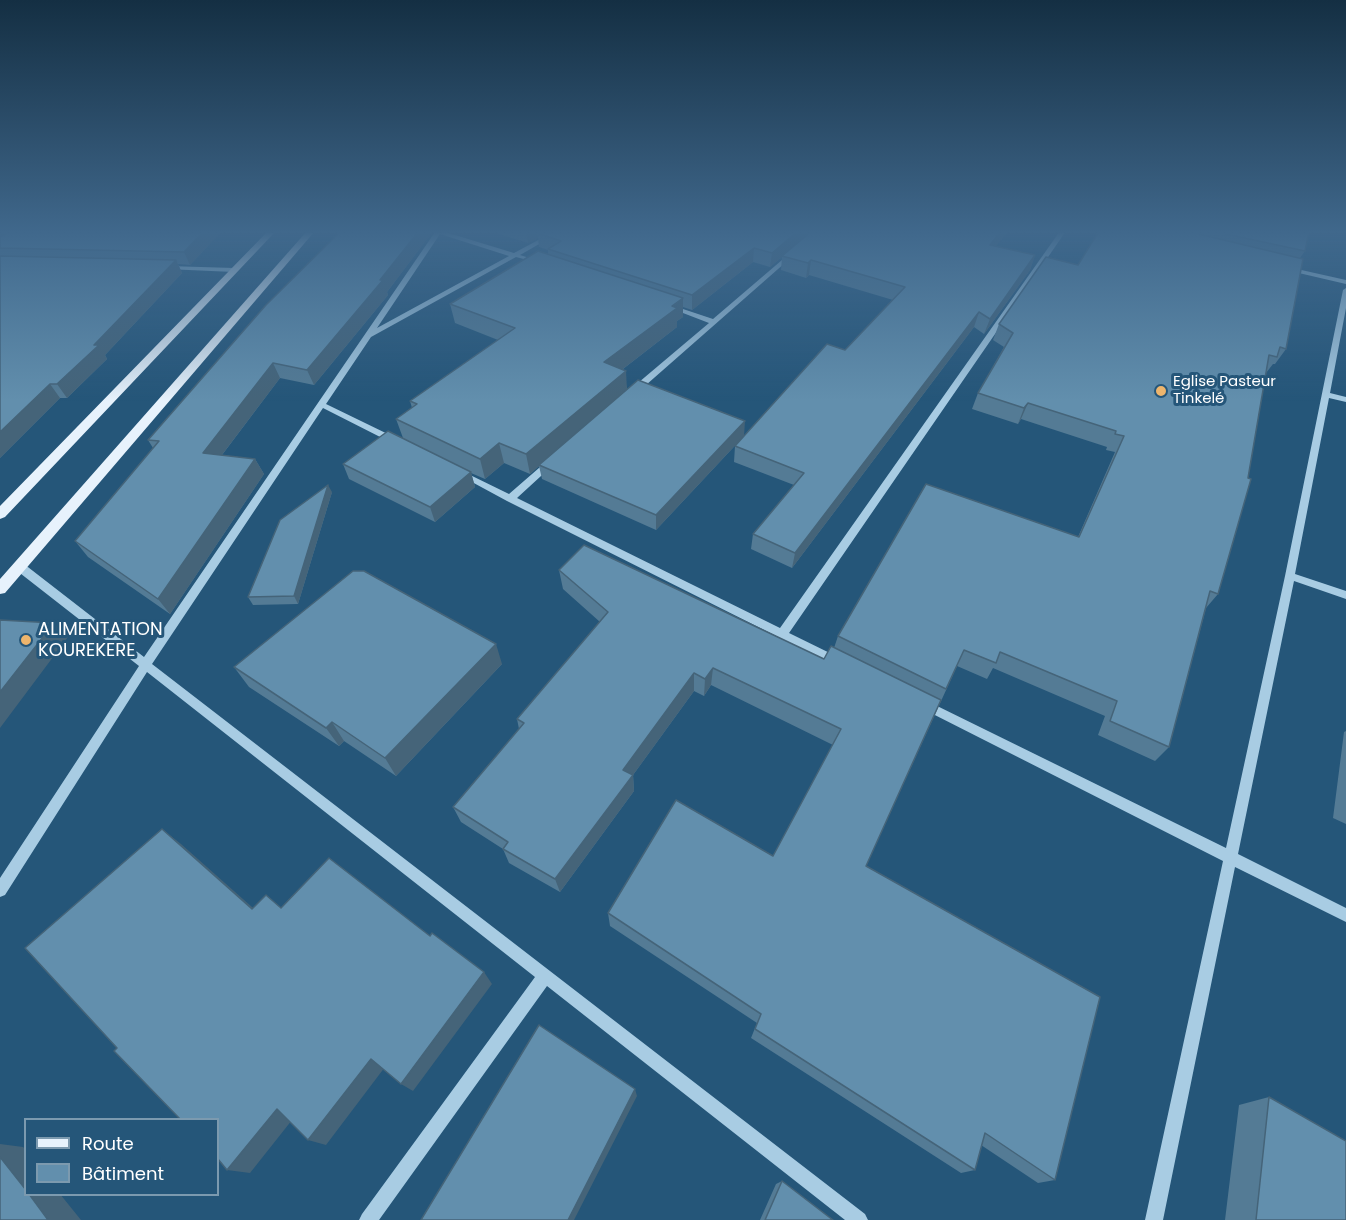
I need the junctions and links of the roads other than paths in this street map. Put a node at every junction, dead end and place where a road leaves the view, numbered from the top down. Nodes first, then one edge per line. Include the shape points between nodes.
1 (217, 288) edge
2 (262, 288) edge
3 (399, 288) edge
4 (456, 288) edge
5 (753, 288) edge
6 (1023, 288) edge
7 (1346, 290) edge
8 (659, 303) edge
9 (714, 322) junction
10 (366, 337) junction
11 (1325, 394) junction
12 (625, 399) edge
13 (1346, 400) edge
14 (321, 404) junction
15 (405, 446) edge
16 (554, 460) edge
17 (447, 467) edge
18 (510, 499) junction
19 (0, 514) edge
20 (20, 567) junction
21 (1290, 576) junction
22 (0, 589) edge
23 (1346, 595) edge
24 (782, 634) junction
25 (145, 665) junction
26 (846, 666) edge
27 (910, 698) edge
28 (1228, 857) junction
29 (0, 890) edge
30 (1346, 915) edge
31 (545, 976) junction
32 (368, 1220) edge
33 (859, 1220) edge
34 (1154, 1220) edge

1 - 19 main road
2 - 20 main road
3 - 10 street
4 - 10 street
5 - 9 street
6 - 24 street
7 - 11 street
8 - 9 street
9 - 12 street
10 - 14 street
11 - 13 street
11 - 21 street
14 - 15 street
14 - 25 street
16 - 18 street
17 - 18 street
18 - 24 street
20 - 22 main road
20 - 25 street
21 - 23 street
21 - 28 street
24 - 26 street
25 - 29 street
25 - 31 street
27 - 28 street
28 - 30 street
28 - 34 street
31 - 32 street
31 - 33 street

